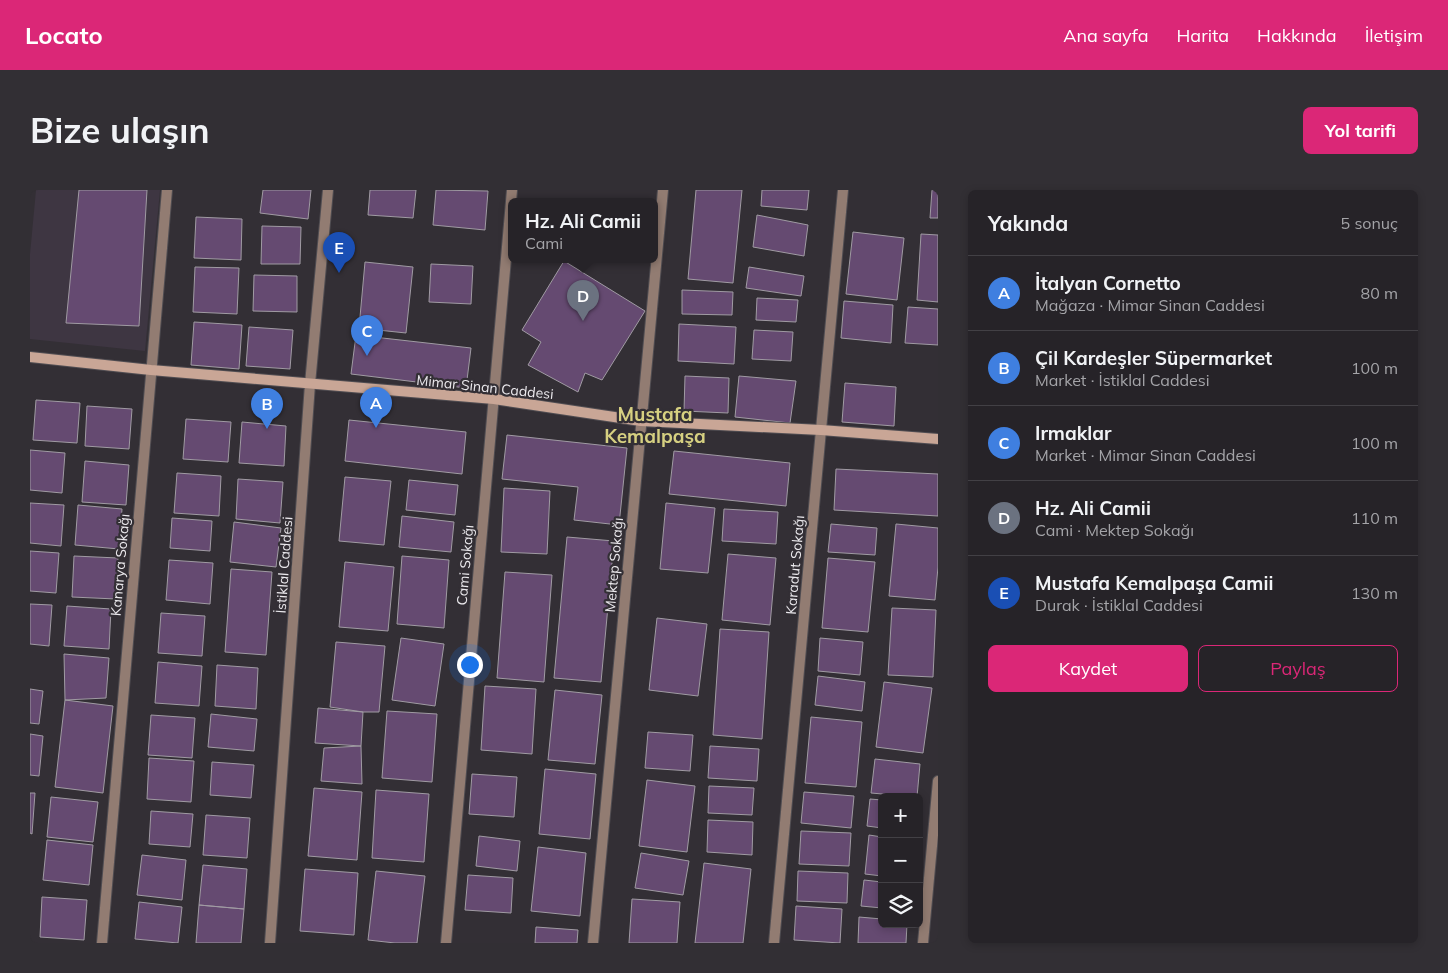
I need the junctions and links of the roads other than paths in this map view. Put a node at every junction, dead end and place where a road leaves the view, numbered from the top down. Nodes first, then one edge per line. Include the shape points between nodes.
1 (167, 190) edge
2 (328, 190) edge
3 (663, 190) edge
4 (843, 190) edge
5 (508, 236) edge
6 (658, 242) edge
7 (656, 263) edge
8 (30, 357) edge
9 (151, 370) junction
10 (310, 384) junction
11 (494, 399) junction
12 (641, 421) junction
13 (821, 430) junction
14 (938, 439) edge
15 (938, 781) edge
16 (102, 943) edge
17 (270, 943) edge
18 (446, 943) edge
19 (593, 943) edge
20 (774, 943) edge
21 (923, 943) edge

1 - 9 street, Kanarya Sokağı
2 - 10 street, İstiklal Caddesi
3 - 6 street, Mektep Sokağı
4 - 13 street, Karadut Sokağı
5 - 11 street, Cami Sokağı
7 - 12 street, Mektep Sokağı
8 - 9 main road, Mimar Sinan Caddesi
9 - 10 main road, Mimar Sinan Caddesi
9 - 16 street, Kanarya Sokağı
10 - 11 main road, Mimar Sinan Caddesi
10 - 17 street, İstiklal Caddesi
11 - 12 main road, Mimar Sinan Caddesi
11 - 18 street, Cami Sokağı
12 - 13 main road, Mimar Sinan Caddesi
12 - 19 street, Mektep Sokağı
13 - 14 main road, Mimar Sinan Caddesi
13 - 20 street, Karadut Sokağı
15 - 21 street

